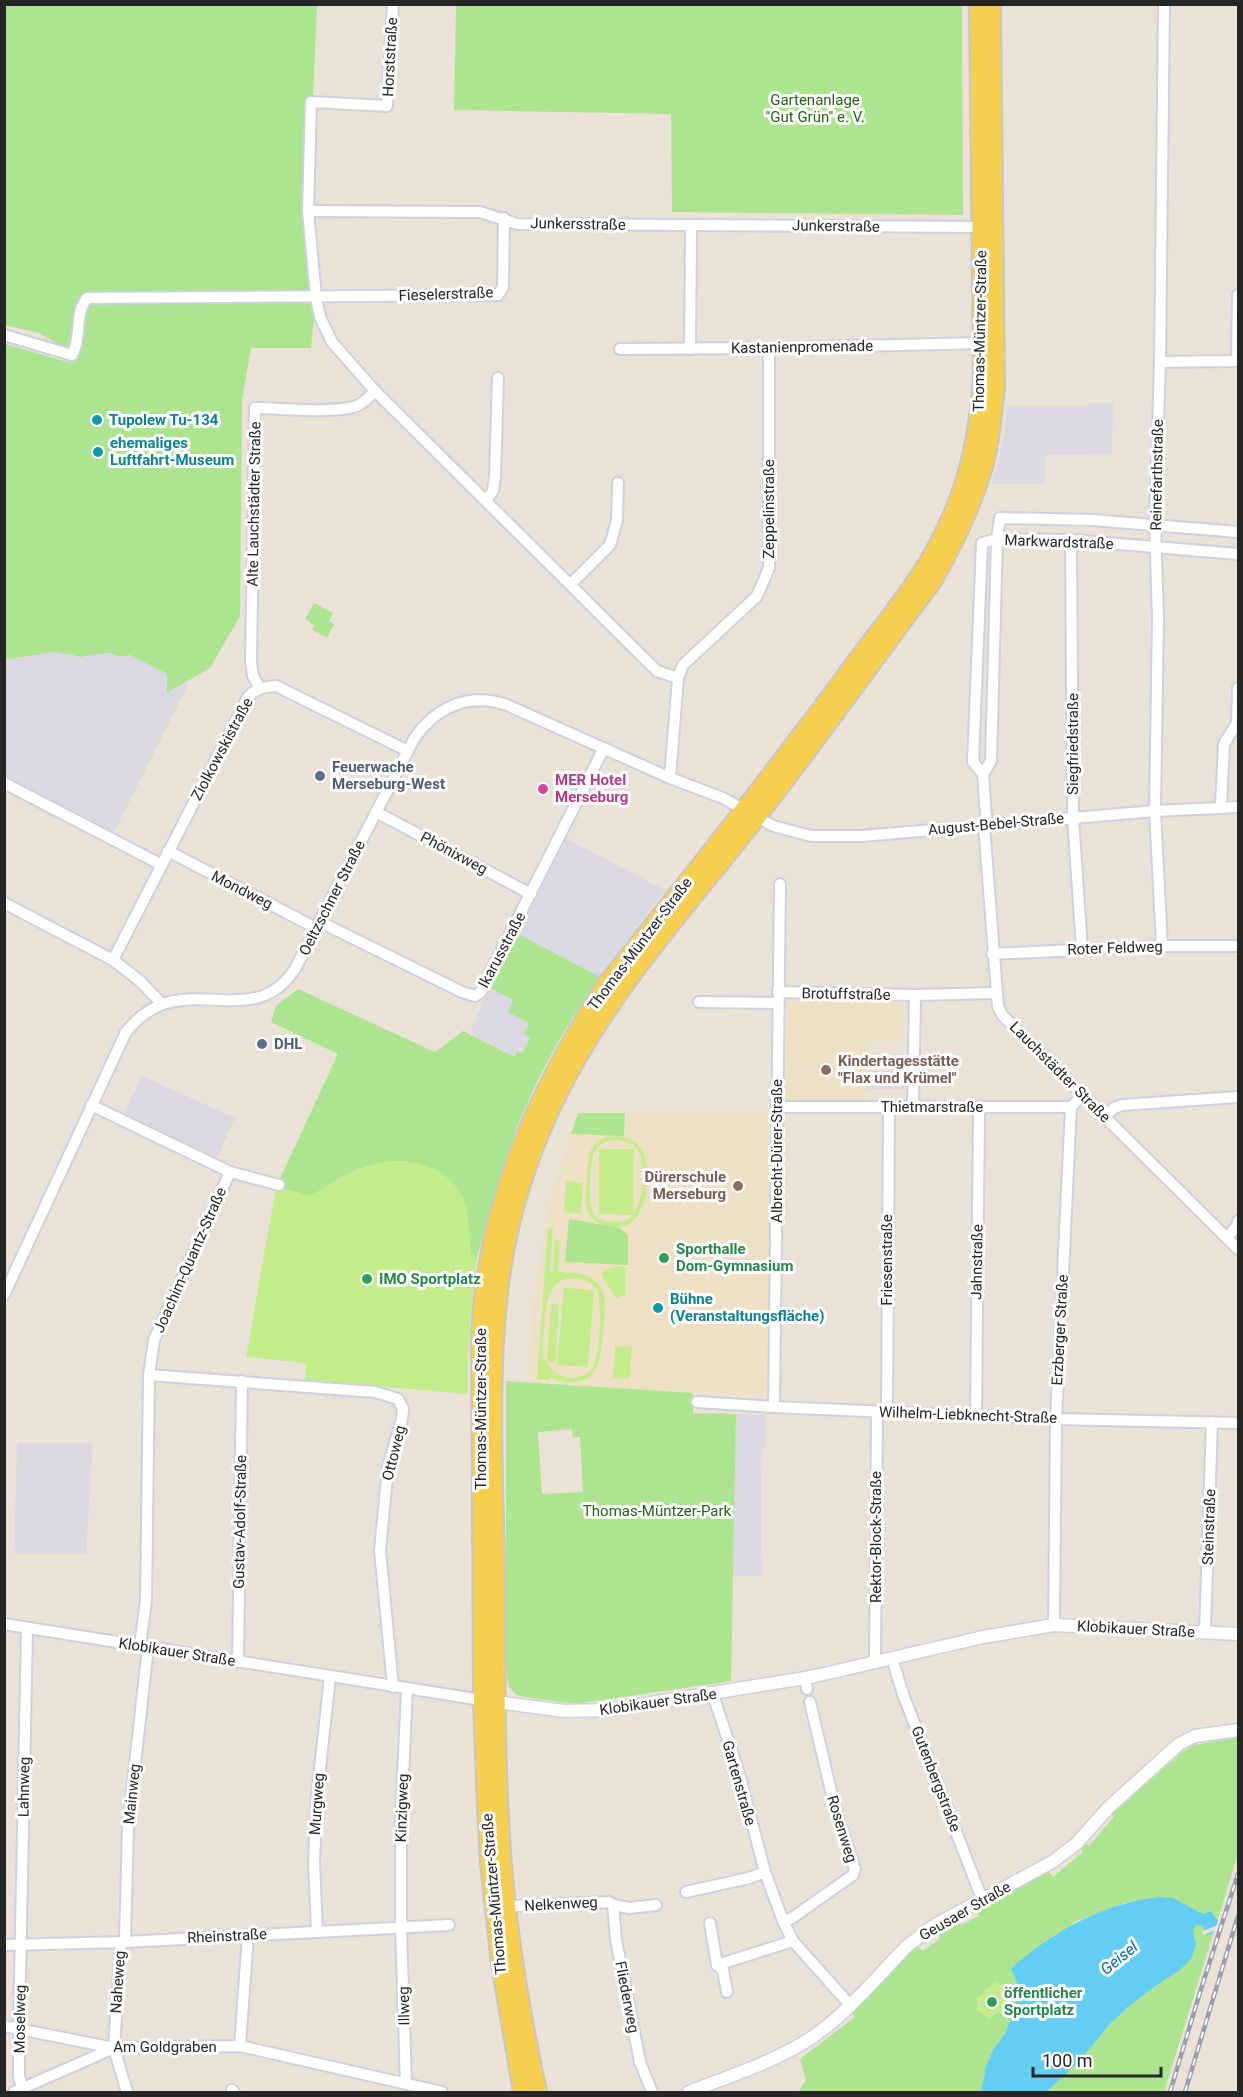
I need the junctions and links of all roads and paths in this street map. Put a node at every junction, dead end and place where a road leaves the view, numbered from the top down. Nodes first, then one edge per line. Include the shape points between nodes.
1 (393, 4) edge
2 (978, 4) edge
3 (992, 4) edge
4 (1164, 4) edge
5 (308, 212) junction
6 (504, 218) junction
7 (691, 225) junction
8 (981, 226) junction
9 (1239, 295) edge
10 (316, 297) junction
11 (4, 335) edge
12 (983, 343) junction
13 (769, 348) junction
14 (620, 349) dead end
15 (690, 349) junction
16 (1238, 361) edge
17 (1160, 362) junction
18 (498, 378) dead end
19 (375, 391) junction
20 (618, 483) dead end
21 (486, 500) junction
22 (1155, 525) junction
23 (1239, 532) edge
24 (997, 539) junction
25 (1071, 540) junction
26 (1157, 547) junction
27 (1239, 554) edge
28 (571, 584) junction
29 (678, 678) junction
30 (261, 688) junction
31 (1239, 688) edge
32 (604, 748) junction
33 (408, 751) junction
34 (983, 774) junction
35 (670, 778) junction
36 (4, 783) edge
37 (1221, 806) junction
38 (1239, 807) edge
39 (1155, 811) junction
40 (376, 812) junction
41 (750, 813) junction
42 (1073, 818) junction
43 (984, 825) junction
44 (168, 851) junction
45 (160, 864) junction
46 (780, 884) dead end
47 (531, 894) junction
48 (4, 903) edge
49 (318, 925) junction
50 (1162, 946) junction
51 (1239, 946) edge
52 (1082, 949) junction
53 (992, 954) junction
54 (113, 960) junction
55 (995, 993) junction
56 (915, 995) junction
57 (778, 997) junction
58 (699, 1002) dead end
59 (162, 1004) junction
60 (1083, 1095) junction
61 (1239, 1097) edge
62 (91, 1104) junction
63 (777, 1107) junction
64 (889, 1107) junction
65 (913, 1107) junction
66 (979, 1107) junction
67 (1071, 1107) junction
68 (1104, 1117) junction
69 (230, 1172) junction
70 (279, 1185) dead end
71 (1239, 1221) edge
72 (1227, 1238) junction
73 (1239, 1249) edge
74 (4, 1295) edge
75 (149, 1375) junction
76 (242, 1381) junction
77 (697, 1402) dead end
78 (774, 1407) junction
79 (882, 1412) junction
80 (976, 1416) junction
81 (1056, 1419) junction
82 (1212, 1422) junction
83 (1239, 1423) edge
84 (4, 1624) edge
85 (1054, 1625) junction
86 (27, 1628) junction
87 (1205, 1632) junction
88 (1239, 1634) edge
89 (144, 1647) junction
90 (892, 1658) junction
91 (875, 1661) junction
92 (238, 1662) junction
93 (330, 1677) junction
94 (393, 1687) junction
95 (407, 1689) junction
96 (712, 1695) junction
97 (490, 1701) junction
98 (810, 1702) dead end
99 (1239, 1730) edge
100 (765, 1872) junction
101 (686, 1892) dead end
102 (982, 1899) junction
103 (611, 1903) junction
104 (656, 1905) dead end
105 (514, 1906) dead end
106 (783, 1921) junction
107 (710, 1923) dead end
108 (449, 1925) dead end
109 (401, 1928) junction
110 (317, 1932) junction
111 (248, 1935) junction
112 (793, 1941) junction
113 (123, 1942) junction
114 (22, 1945) junction
115 (4, 1946) edge
116 (717, 1965) junction
117 (727, 1992) dead end
118 (850, 2005) junction
119 (4, 2026) edge
120 (19, 2029) junction
121 (240, 2046) junction
122 (114, 2048) junction
123 (406, 2084) junction
124 (20, 2091) edge
125 (127, 2092) edge
126 (442, 2092) edge
127 (522, 2092) edge
128 (538, 2092) edge
129 (652, 2092) edge
130 (689, 2092) edge

1 - 5 street, Horststraße via 387,105 311,102
2 - 8 main road, Thomas-Müntzer-Straße
3 - 41 main road, Thomas-Müntzer-Straße via 996,389 985,462 966,519 932,583
4 - 17 street, Reinefarthstraße
5 - 6 street, Junkersstraße via 480,212
5 - 10 street
6 - 7 street, Junkersstraße via 517,224
6 - 10 street, Fieselerstraße via 503,287 498,295
7 - 8 street, Junkerstraße
7 - 15 street
8 - 12 main road, Thomas-Müntzer-Straße
9 - 16 street
10 - 11 street via 87,298 81,305 77,346 72,355
10 - 19 street via 332,342
12 - 13 street, Kastanienpromenade
12 - 41 main road, Thomas-Müntzer-Straße via 972,457 940,540
13 - 15 street, Kastanienpromenade
13 - 29 street, Zeppelinstraße via 770,568 757,596 683,665
14 - 15 street, Kastanienpromenade
16 - 17 street
17 - 22 street, Reinefarthstraße
18 - 21 street via 495,476 493,491
19 - 21 street
19 - 30 street, Alte Lauchstädter Straße via 355,406 255,408 251,661 253,676
20 - 28 street via 617,520 610,545
21 - 28 street
22 - 23 street, Markwardstraße
22 - 24 street, Markwardstraße via 1000,518
22 - 26 street, Reinefarthstraße
24 - 25 street, Markwardstraße
24 - 34 street, Lauchstädter Straße via 991,761
24 - 34 street, Lauchstädter Straße via 982,543 974,762
25 - 26 street, Markwardstraße
25 - 42 street, Siegfriedstraße
26 - 27 street, Markwardstraße
26 - 39 street, Reinefarthstraße
28 - 29 street via 657,670
29 - 35 street
30 - 33 street, Ziolkowskistraße via 276,686
30 - 44 street, Ziolkowskistraße via 248,697
31 - 37 street via 1237,723 1224,744
32 - 33 street, Oeltzschner Straße via 507,705 481,699 438,713
32 - 35 street, Oeltzschner Straße
32 - 47 street, Ikarusstraße
33 - 40 street, Oeltzschner Straße
34 - 43 street, Lauchstädter Straße
35 - 41 street, Oeltzschner Straße via 708,791
36 - 45 street
37 - 38 street, August-Bebel-Straße
37 - 39 street, August-Bebel-Straße
39 - 42 street, August-Bebel-Straße
39 - 50 street, Reinefarthstraße
40 - 47 street, Phönixweg
40 - 49 street, Oeltzschner Straße
41 - 43 street, August-Bebel-Straße via 784,831 824,837
41 - 97 main road, Thomas-Müntzer-Straße via 618,992 524,1134 500,1208 481,1310 480,1404
42 - 43 street, August-Bebel-Straße
42 - 52 street, Siegfriedstraße
43 - 53 street, Lauchstädter Straße
44 - 45 street, Ziolkowskistraße
44 - 49 street, Mondweg
45 - 54 street, Ziolkowskistraße
46 - 57 street, Albrecht-Dürer-Straße
47 - 49 street, Ikarusstraße via 484,987 475,996
48 - 54 street
49 - 59 street, Oeltzschner Straße via 293,973 267,994 243,1000
50 - 51 street, Roter Feldweg
50 - 52 street, Roter Feldweg
52 - 53 street, Roter Feldweg
53 - 55 street, Lauchstädter Straße
54 - 59 street
55 - 56 street, Brotuffstraße
55 - 60 street, Lauchstädter Straße via 1003,1016
56 - 57 street, Brotuffstraße
56 - 65 street
57 - 58 street
57 - 63 street, Albrecht-Dürer-Straße
59 - 62 street, Oeltzschner Straße via 145,1013 126,1032
60 - 67 street
60 - 68 street, Lauchstädter Straße
61 - 68 street via 1122,1106
62 - 69 street, Joachim-Quantz-Straße
62 - 74 street, Oeltzschner Straße
63 - 64 street, Thietmarstraße
63 - 78 street, Albrecht-Dürer-Straße
64 - 65 street, Thietmarstraße
64 - 79 street, Friesenstraße
65 - 66 street, Thietmarstraße
66 - 67 street, Thietmarstraße
66 - 80 street, Jahnstraße
67 - 81 street, Erzberger Straße
68 - 72 street, Lauchstädter Straße
69 - 70 street
69 - 75 street, Joachim-Quantz-Straße via 154,1340
71 - 72 street
72 - 73 street, Lauchstädter Straße
75 - 76 street, Ottoweg
75 - 89 street, Joachim-Quantz-Straße
76 - 92 street, Gustav-Adolf-Straße
76 - 94 street, Ottoweg via 375,1392 398,1399 403,1409 388,1467 381,1551
77 - 78 street, Wilhelm-Liebknecht-Straße
78 - 79 street, Wilhelm-Liebknecht-Straße
79 - 80 street, Wilhelm-Liebknecht-Straße
79 - 91 street, Rektor-Block-Straße
80 - 81 street, Wilhelm-Liebknecht-Straße
81 - 82 street, Wilhelm-Liebknecht-Straße
81 - 85 street, Erzberger Straße
82 - 83 street, Wilhelm-Liebknecht-Straße
82 - 87 street, Steinstraße
84 - 86 street, Klobikauer Straße
85 - 87 street, Klobikauer Straße
85 - 90 street, Klobikauer Straße
86 - 89 street, Klobikauer Straße
86 - 114 street, Lahnweg
87 - 88 street, Klobikauer Straße
89 - 92 street, Klobikauer Straße
89 - 113 street, Mainweg via 128,1827
90 - 91 street, Klobikauer Straße
90 - 102 street, Gutenbergstraße
91 - 96 street, Klobikauer Straße via 806,1683
92 - 93 street, Klobikauer Straße
93 - 94 street, Klobikauer Straße
93 - 110 street, Murgweg via 317,1795
94 - 95 street, Klobikauer Straße
95 - 97 street, Klobikauer Straße
95 - 109 street, Kinzigweg
96 - 97 street, Klobikauer Straße via 586,1712
96 - 100 street, Gartenstraße via 738,1770
97 - 127 main road, Thomas-Müntzer-Straße via 485,1797 493,1909
97 - 128 main road, Thomas-Müntzer-Straße via 507,1906 520,2006
98 - 106 street, Rosenweg via 835,1808 855,1869 853,1875
99 - 102 street, Geusaer Straße via 1195,1736 1179,1744 1108,1807 1065,1853
100 - 101 street
100 - 106 street, Gartenstraße
102 - 118 street, Geusaer Straße via 919,1936
103 - 104 street, Nelkenweg via 629,1908
103 - 105 street, Nelkenweg
103 - 129 street, Fliederweg via 640,2062
106 - 112 street, Gartenstraße
107 - 116 street
108 - 109 street, Rheinstraße
109 - 110 street, Rheinstraße
109 - 123 street, Illweg
110 - 111 street, Rheinstraße
111 - 113 street, Rheinstraße
111 - 121 street
112 - 116 street
112 - 118 street, Gartenstraße
113 - 114 street, Rheinstraße
113 - 122 street, Naheweg
114 - 115 street, Rheinstraße
114 - 120 street, Moselweg
116 - 117 street via 723,1970
118 - 130 street, Geusaer Straße via 836,2020 797,2047
119 - 120 street, Am Goldgraben
120 - 122 street, Am Goldgraben
120 - 124 street, Moselweg
121 - 122 street, Am Goldgraben
121 - 123 street, Am Goldgraben
122 - 124 street
122 - 125 street, Naheweg
123 - 126 street, Am Goldgraben

